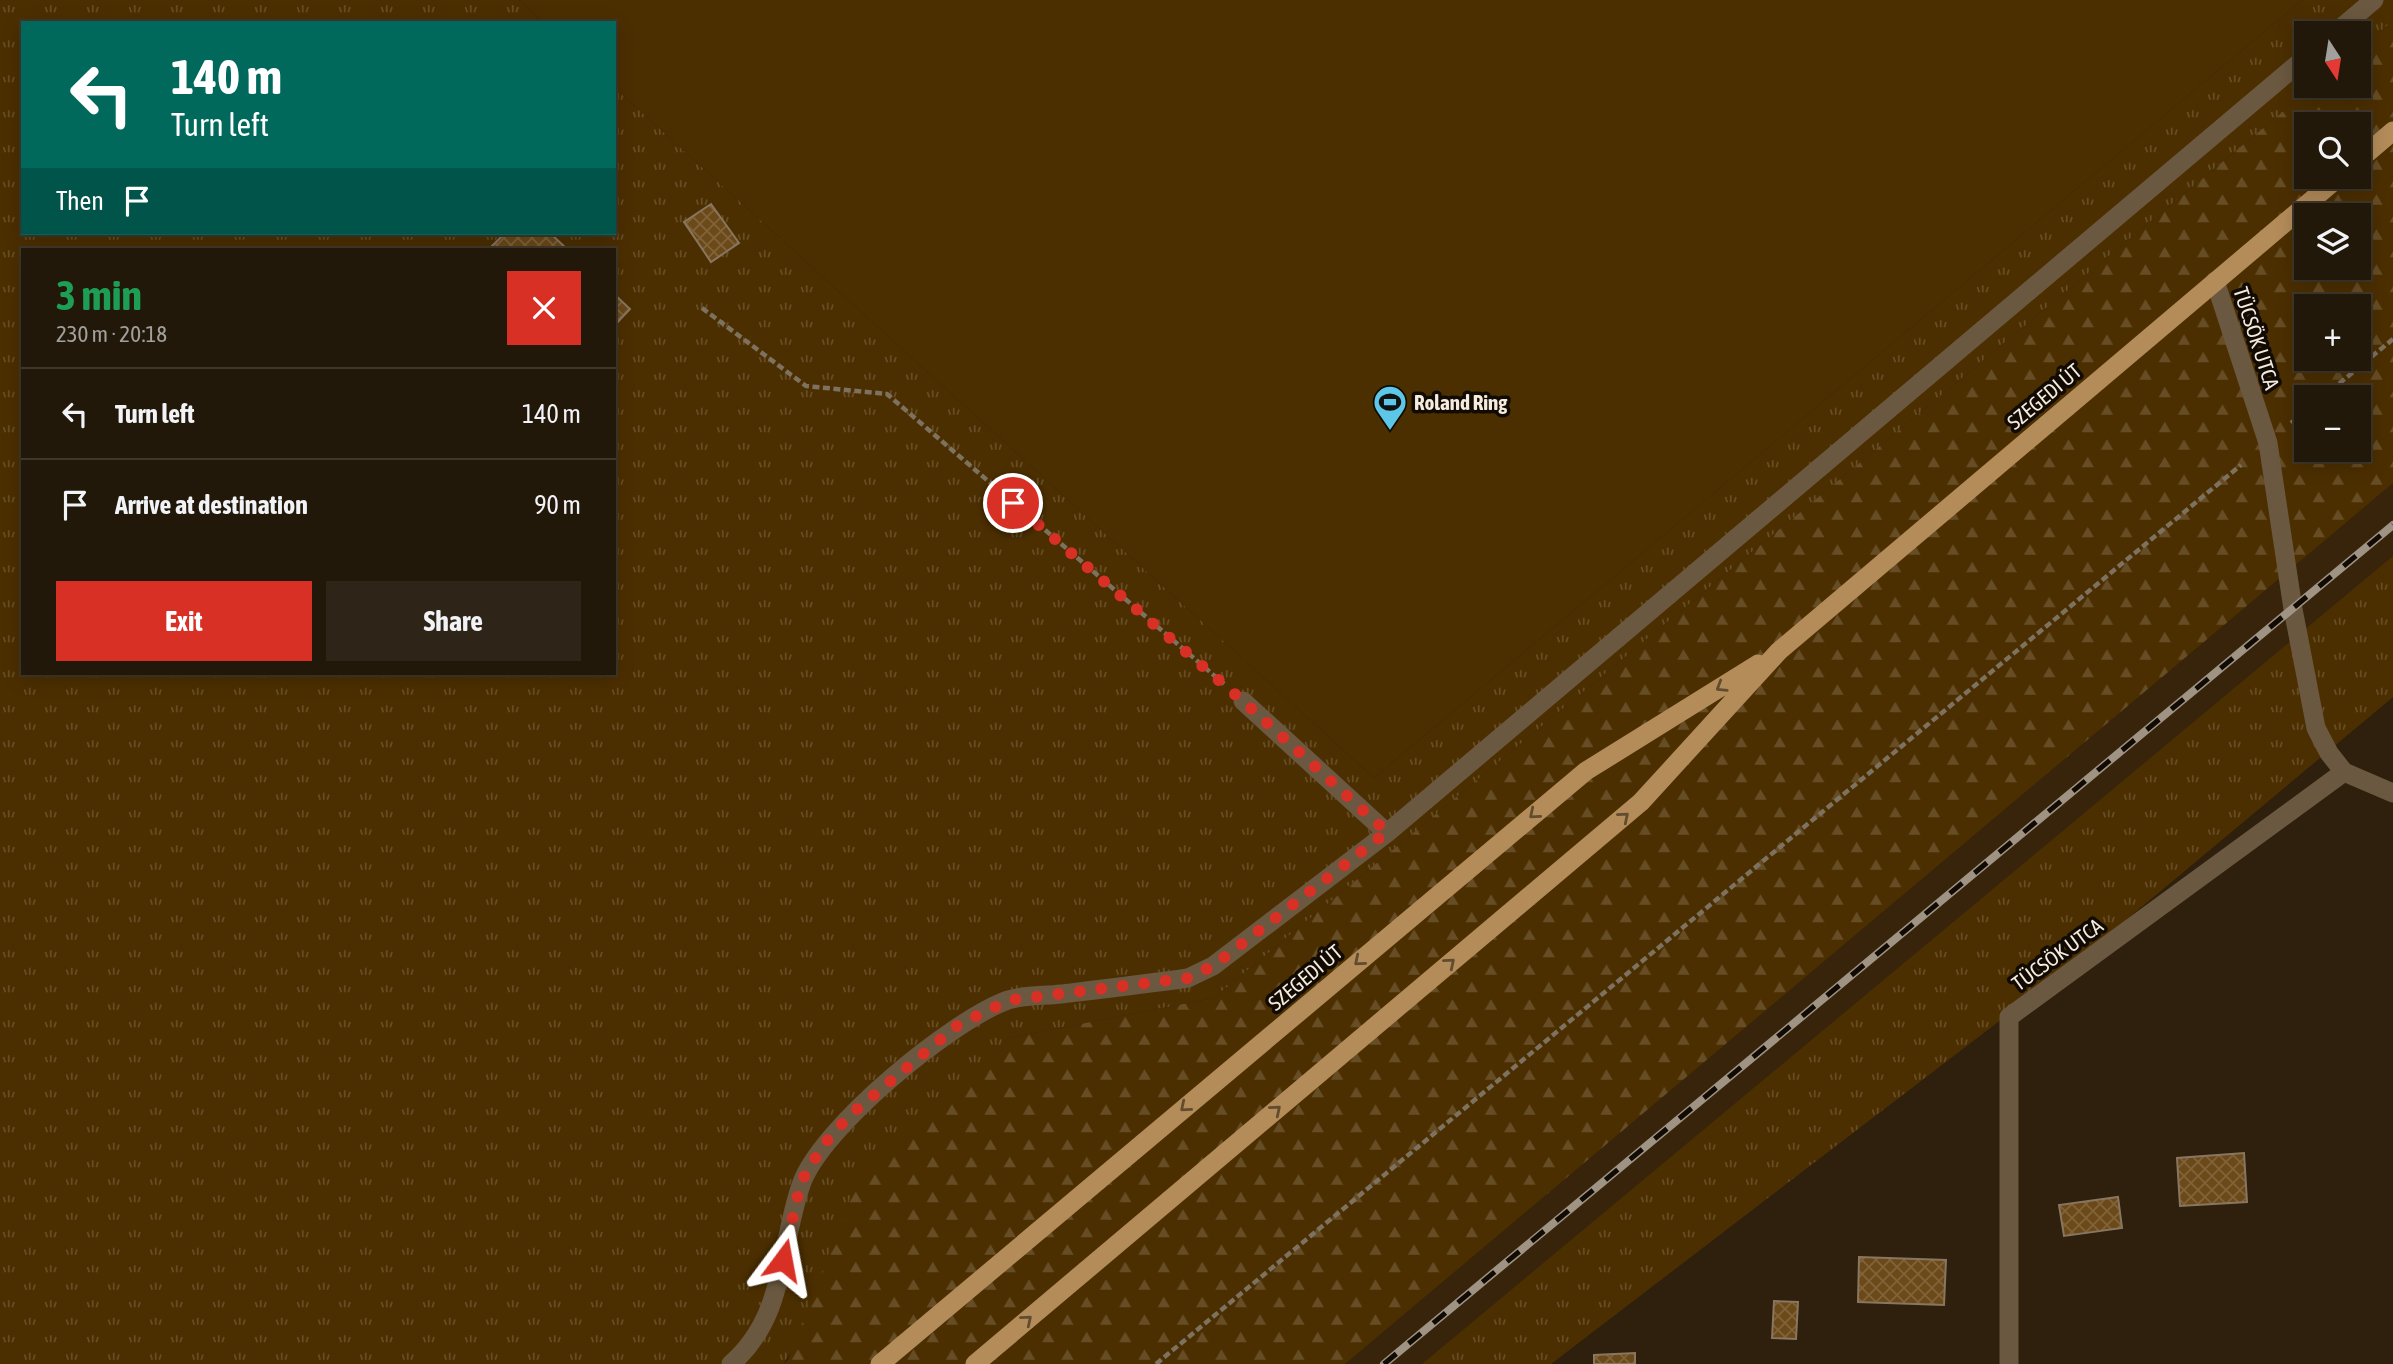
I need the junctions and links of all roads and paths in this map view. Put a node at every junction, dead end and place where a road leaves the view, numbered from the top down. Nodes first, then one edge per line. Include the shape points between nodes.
1 (2374, 0) edge
2 (2349, 21) edge
3 (2294, 67) edge
4 (2393, 131) edge
5 (2371, 150) edge
6 (2325, 189) edge
7 (2215, 281) junction
8 (702, 308) dead end
9 (2393, 339) edge
10 (2337, 385) edge
11 (2294, 421) edge
12 (2268, 443) junction
13 (1779, 651) junction
14 (1243, 701) joint
15 (2344, 772) junction
16 (2393, 793) edge
17 (1387, 832) junction
18 (731, 1364) edge
19 (880, 1364) edge
20 (975, 1364) edge
21 (1156, 1364) edge
22 (2009, 1364) edge

1 - 2 street
3 - 17 street
4 - 5 main road
6 - 7 main road, SZEGEDI ÚT
7 - 12 street, TÜCSÖK UTCA
7 - 13 main road, SZEGEDI ÚT
8 - 14 path via 807,386 887,394
9 - 10 path
11 - 12 path
12 - 15 street, TÜCSÖK UTCA via 2311,713 2329,753
12 - 21 path
13 -> 19 main road, SZEGEDI ÚT via 1586,771
20 -> 13 main road, SZEGEDI ÚT via 1640,802
14 - 17 street
15 - 16 street
15 - 22 street, TÜCSÖK UTCA via 2009,1017
17 - 18 street via 1213,966 1188,978 1010,1000 958,1025 850,1115 824,1144 801,1182 771,1312 747,1350

